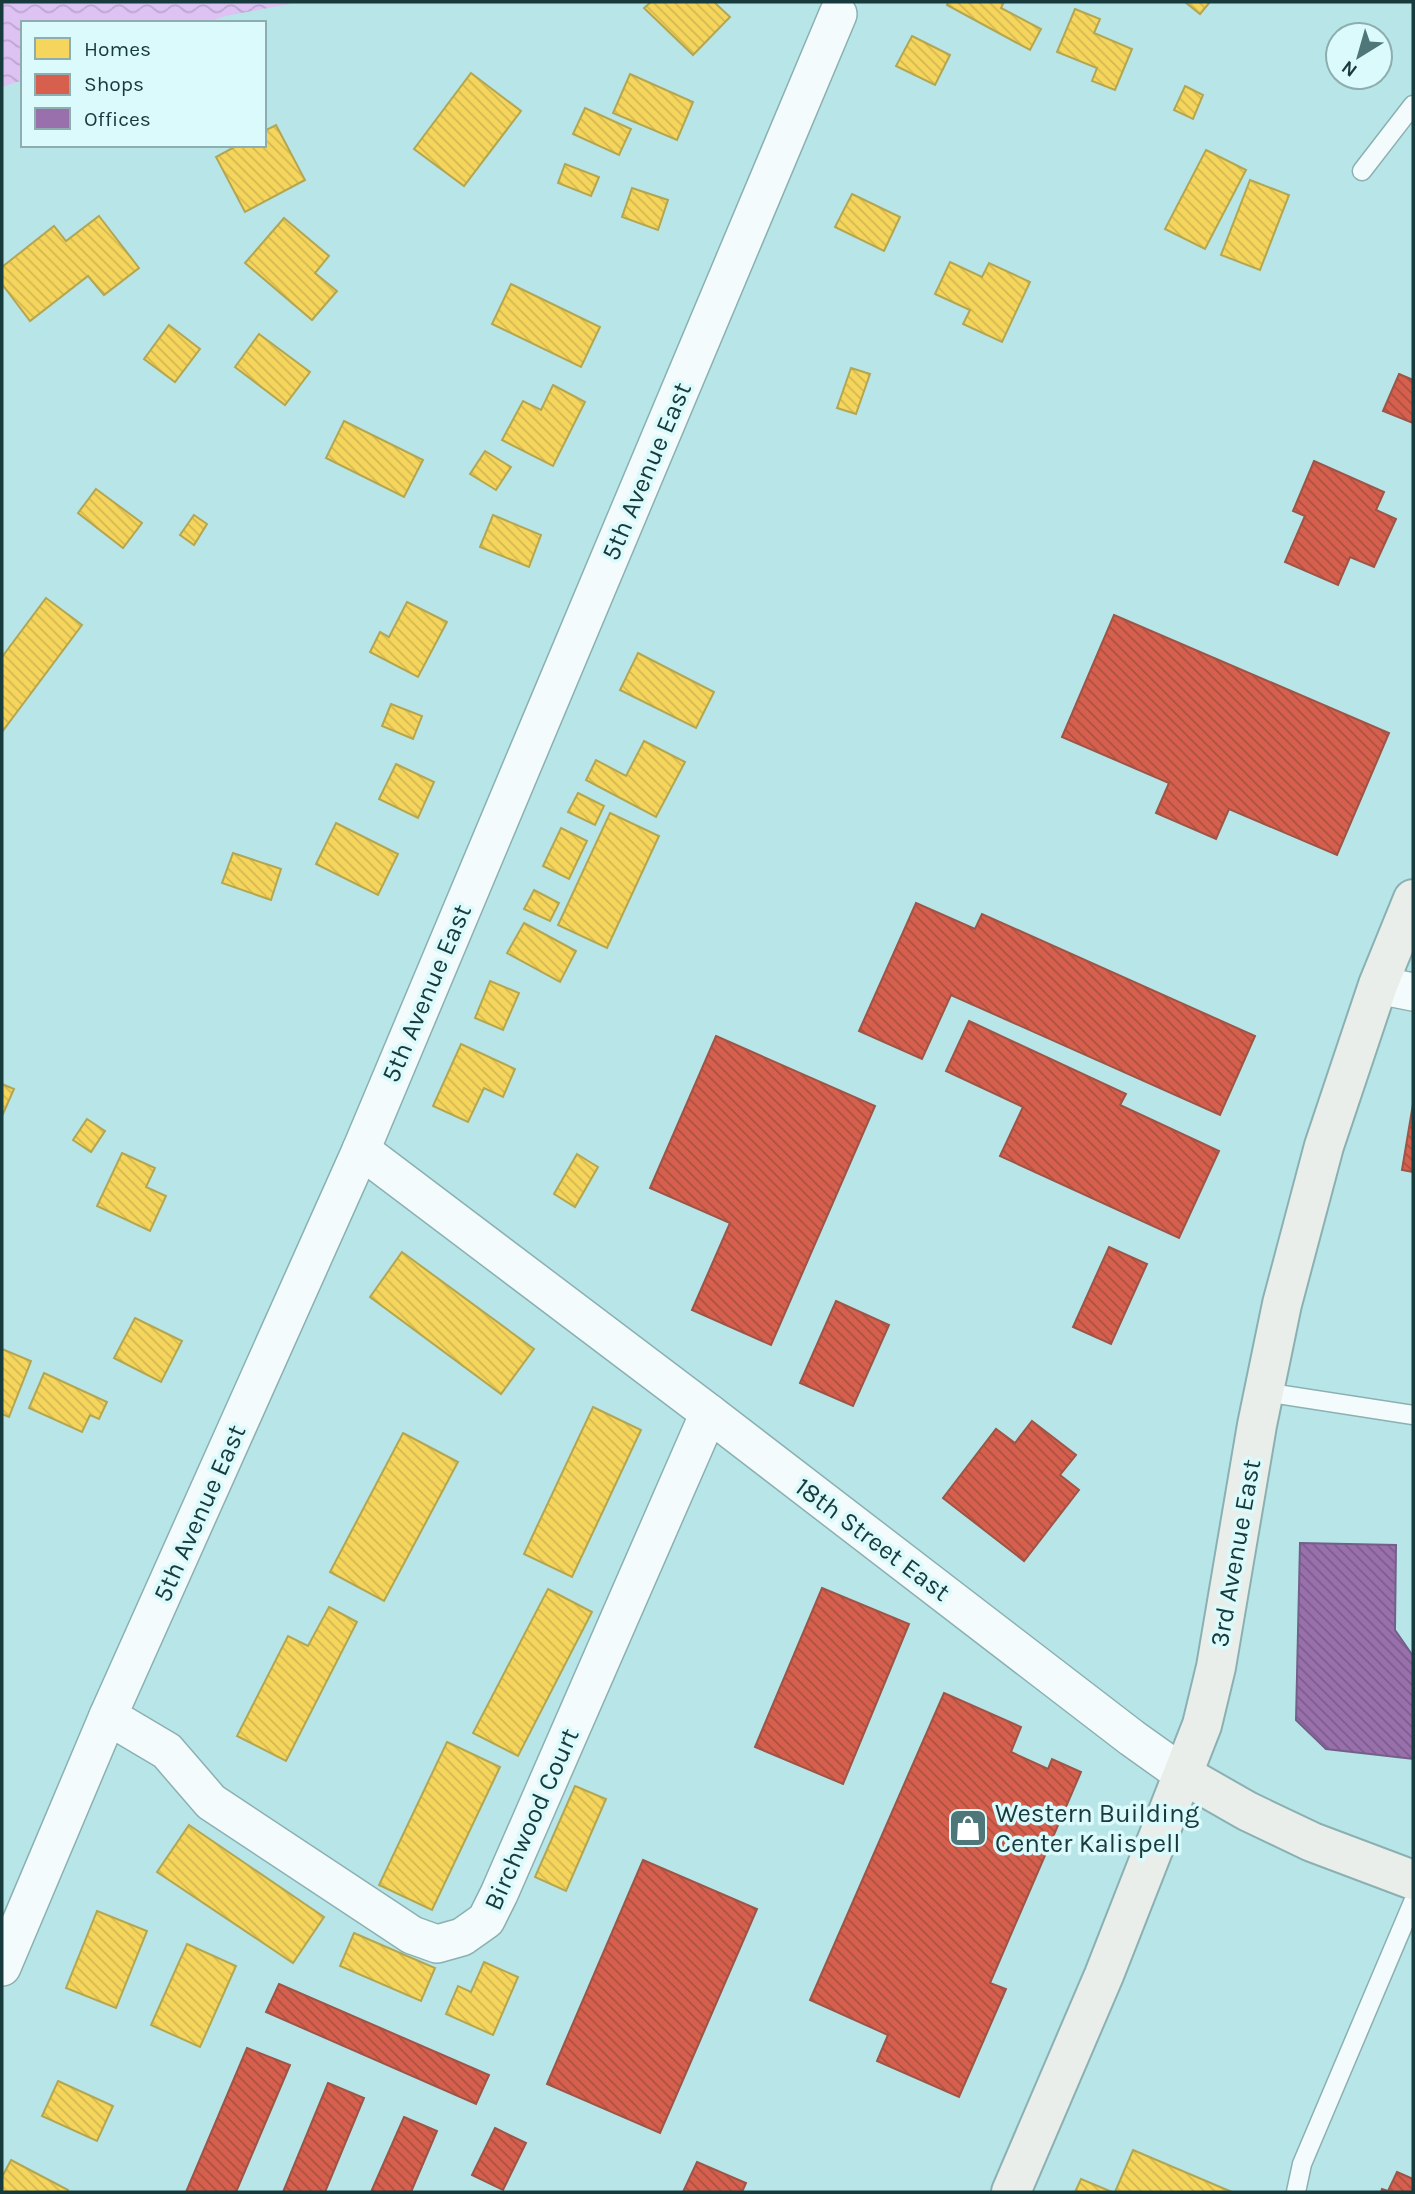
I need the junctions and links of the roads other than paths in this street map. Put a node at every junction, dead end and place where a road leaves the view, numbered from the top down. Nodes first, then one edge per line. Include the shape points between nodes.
1 (843, 8) edge
2 (1413, 104) edge
3 (1362, 171) dead end
4 (1413, 899) edge
5 (1395, 988) edge
6 (360, 1150) junction
7 (1264, 1392) junction
8 (709, 1413) junction
9 (1413, 1415) edge
10 (108, 1716) junction
11 (1184, 1775) junction
12 (1413, 1880) edge
13 (1413, 1902) edge
14 (2, 1968) edge
15 (1011, 2192) edge
16 (1296, 2192) edge

1 - 6 street, 5th Avenue East
2 - 3 lane
4 - 5 street, 3rd Avenue East
5 - 7 street, 3rd Avenue East via 1324,1146
6 - 8 street, 18th Street East
6 - 10 street, 5th Avenue East
7 - 9 lane
7 - 11 street, 3rd Avenue East via 1216,1667
8 - 10 street, Birchwood Court via 499,1894 486,1920 462,1937 437,1944 412,1935 211,1802 167,1751
8 - 11 street, 18th Street East
10 - 14 street, 5th Avenue East
11 - 12 street, 18th Street East via 1312,1842
11 - 15 street, 3rd Avenue East
13 - 16 lane via 1302,2164

